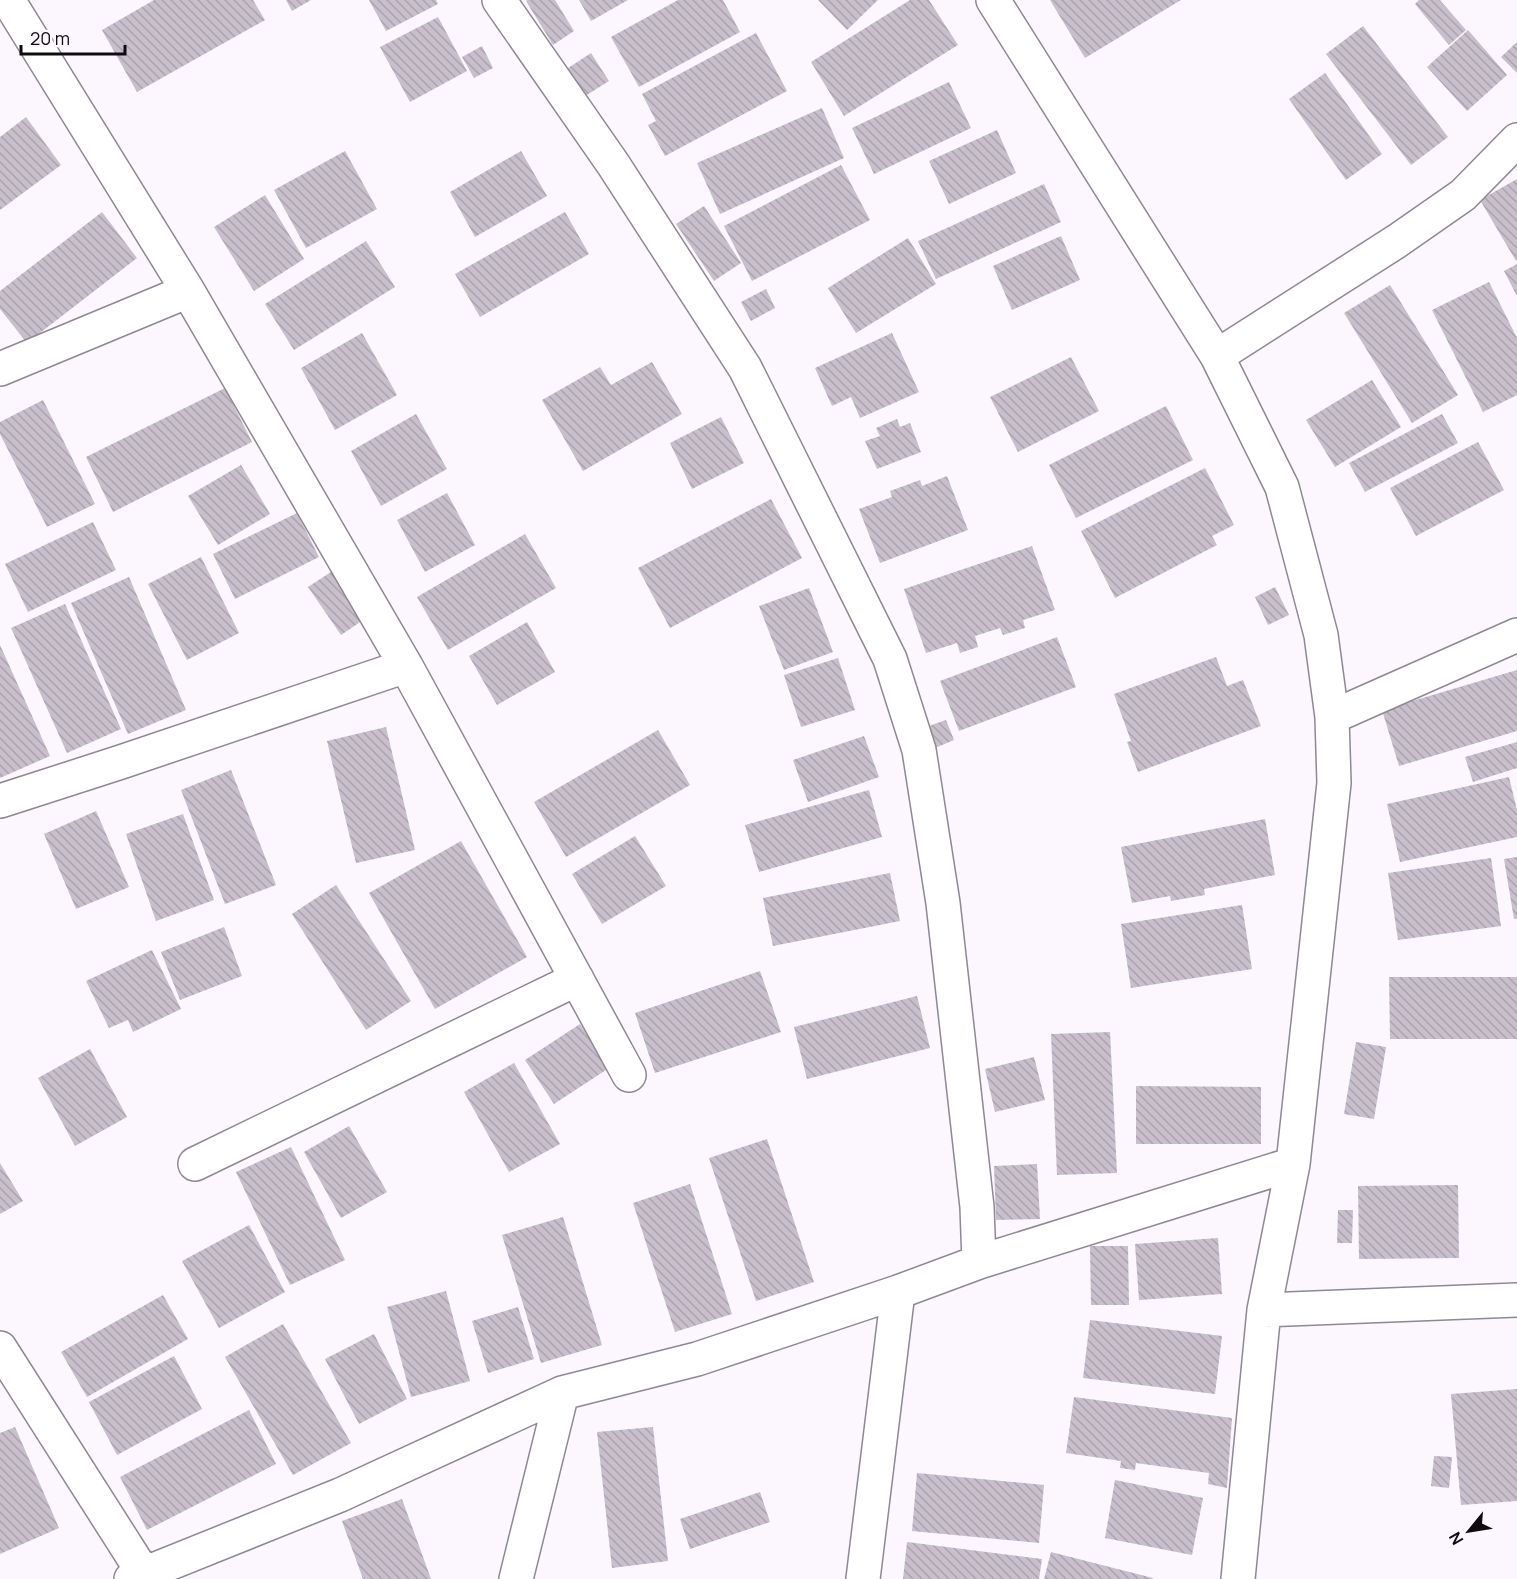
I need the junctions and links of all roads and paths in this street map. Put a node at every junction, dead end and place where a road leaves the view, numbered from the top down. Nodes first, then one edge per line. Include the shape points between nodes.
1 (8, 0) edge
2 (499, 0) edge
3 (993, 0) edge
4 (1517, 140) edge
5 (188, 291) junction
6 (1217, 356) junction
7 (0, 369) edge
8 (1517, 635) edge
9 (406, 666) junction
10 (1332, 717) junction
11 (0, 801) edge
12 (577, 979) junction
13 (629, 1075) dead end
14 (195, 1164) dead end
15 (1293, 1164) junction
16 (979, 1262) junction
17 (898, 1292) junction
18 (1517, 1300) edge
19 (1264, 1310) junction
20 (0, 1348) edge
21 (562, 1393) junction
22 (137, 1576) edge
23 (516, 1579) edge
24 (863, 1579) edge
25 (1238, 1579) edge

1 - 5 street
2 - 16 street via 613,164 745,368 890,659 920,750 943,903 977,1207
3 - 6 street
4 - 6 street via 1463,195 1397,242
5 - 7 street
5 - 9 street
6 - 10 street via 1282,487 1321,635
8 - 10 street
9 - 11 street
9 - 12 street
10 - 15 street via 1334,783
12 - 13 street
12 - 14 street
15 - 16 street
15 - 19 street
16 - 17 street
17 - 21 street via 697,1359
17 - 24 street
18 - 19 street
19 - 25 street
20 - 22 street
21 - 22 street via 340,1495
21 - 23 street

